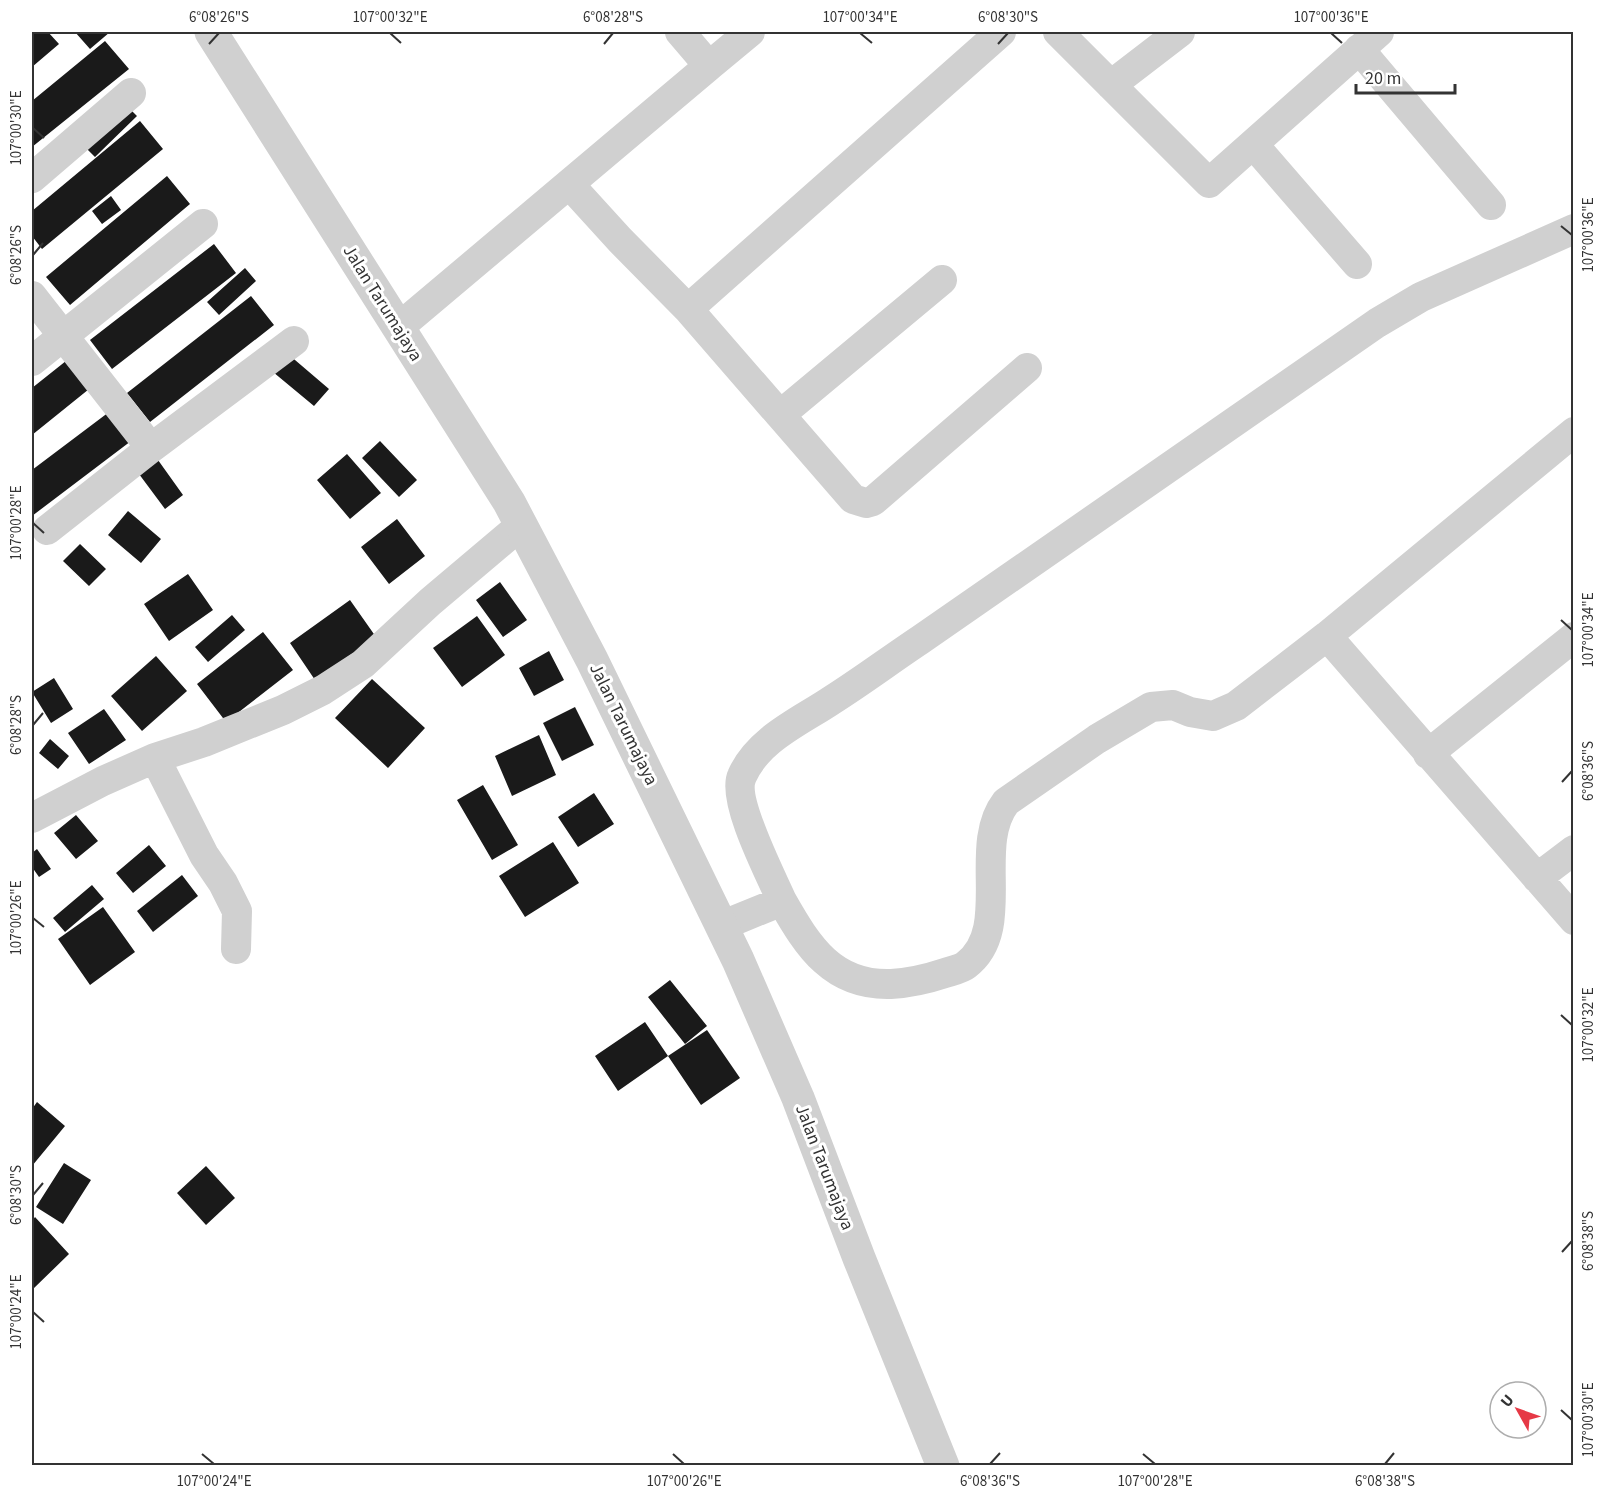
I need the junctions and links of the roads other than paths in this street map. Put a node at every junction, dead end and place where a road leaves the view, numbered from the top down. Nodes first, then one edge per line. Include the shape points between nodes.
1 (211, 32) edge
2 (680, 32) edge
3 (750, 32) edge
4 (1001, 32) edge
5 (1058, 32) edge
6 (1180, 32) edge
7 (1369, 40) edge
8 (709, 66) junction
9 (1111, 85) junction
10 (131, 93) dead end
11 (1253, 144) junction
12 (32, 178) edge
13 (569, 183) junction
14 (1491, 205) dead end
15 (203, 224) dead end
16 (1574, 229) edge
17 (1357, 264) dead end
18 (942, 280) dead end
19 (32, 296) edge
20 (688, 309) junction
21 (398, 328) junction
22 (64, 335) junction
23 (294, 340) dead end
24 (32, 361) edge
25 (1027, 368) dead end
26 (780, 415) junction
27 (1573, 434) edge
28 (151, 448) junction
29 (521, 525) junction
30 (47, 530) dead end
31 (1327, 636) junction
32 (1574, 638) edge
33 (1428, 754) junction
34 (155, 758) junction
35 (32, 818) edge
36 (1574, 850) edge
37 (1537, 878) junction
38 (782, 901) junction
39 (1574, 920) edge
40 (721, 926) junction
41 (236, 949) dead end
42 (943, 1466) edge

1 - 21 street, Jalan Tarumajaya
2 - 8 street
3 - 8 street
4 - 20 street
5 - 9 street
6 - 9 street
7 - 11 street
7 - 14 street
8 - 13 street
9 - 11 street via 1209,183
10 - 12 street
11 - 17 street
13 - 20 street
13 - 21 street
15 - 22 street
16 - 38 street via 1421,297 1377,323 782,732 756,754 741,777 739,791
18 - 26 street
19 - 22 street
20 - 26 street
21 - 29 street, Jalan Tarumajaya
22 - 24 street
22 - 28 street
23 - 28 street
25 - 26 street via 866,503 853,499
27 - 31 street
28 - 30 street
29 - 34 street via 363,664 323,690 204,742
29 - 40 street, Jalan Tarumajaya via 592,660
31 - 33 street
31 - 38 street via 1225,711 1190,712 1173,705 1151,707 1006,802 999,811 992,847 989,933 965,966 906,984 852,979 835,970 807,941
32 - 33 street
33 - 37 street
34 - 35 street
34 - 41 street via 237,911
36 - 37 street
37 - 39 street
38 - 40 street
40 - 42 street, Jalan Tarumajaya via 798,1098

